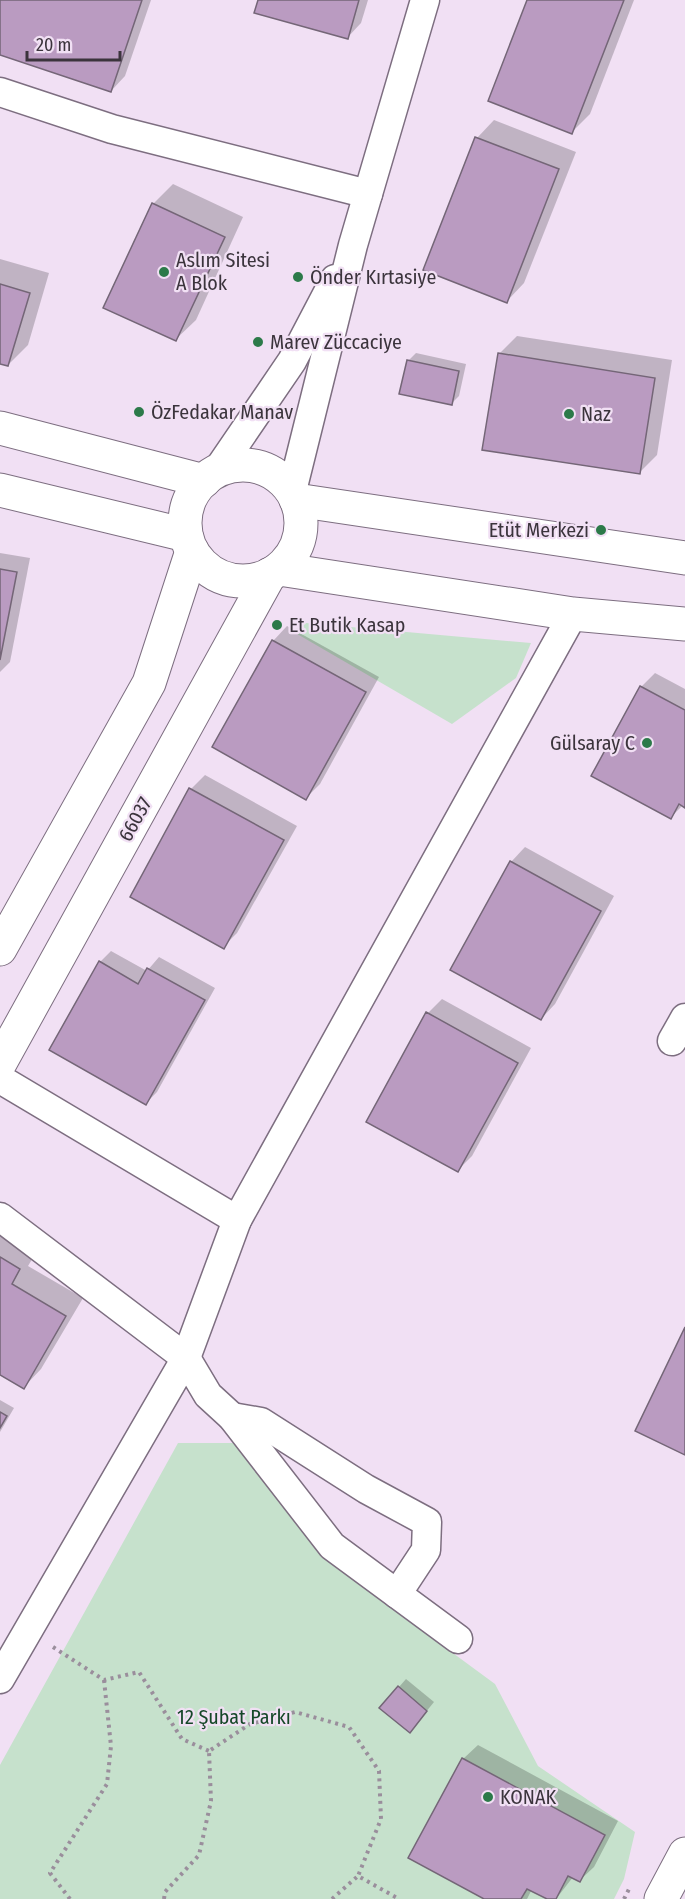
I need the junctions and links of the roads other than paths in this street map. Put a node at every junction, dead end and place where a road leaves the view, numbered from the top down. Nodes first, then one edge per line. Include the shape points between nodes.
1 (425, 0) edge
2 (0, 92) edge
3 (368, 194) junction
4 (352, 245) junction
5 (0, 428) edge
6 (210, 476) junction
7 (0, 490) edge
8 (294, 496) junction
9 (189, 543) junction
10 (685, 558) edge
11 (274, 572) junction
12 (573, 614) junction
13 (685, 624) edge
14 (0, 949) edge
15 (0, 1063) edge
16 (0, 1079) edge
17 (0, 1216) edge
18 (237, 1220) junction
19 (186, 1358) junction
20 (232, 1417) junction
21 (397, 1594) junction
22 (458, 1639) dead end
23 (0, 1679) edge
24 (685, 1854) edge
25 (662, 1899) edge

1 - 3 street
2 - 3 street via 112,129
3 - 4 street
4 - 6 street via 292,361
4 - 8 street
5 - 6 street
6 - 8 street via 232,466 249,465 279,477
6 - 9 street via 190,500 185,523
7 - 9 street
8 - 10 street
8 - 11 street via 302,526 298,543 290,558
9 - 11 street via 204,566 221,577 241,581
9 - 14 street via 149,683
11 - 12 street
11 - 15 street, 66037
12 - 13 street
12 - 18 street
16 - 18 street
17 - 19 street
18 - 19 street
19 - 20 street via 208,1395
19 - 23 street
20 - 21 street via 332,1546
20 - 21 street via 261,1422 366,1489 427,1522 426,1550
21 - 22 street
24 - 25 street

